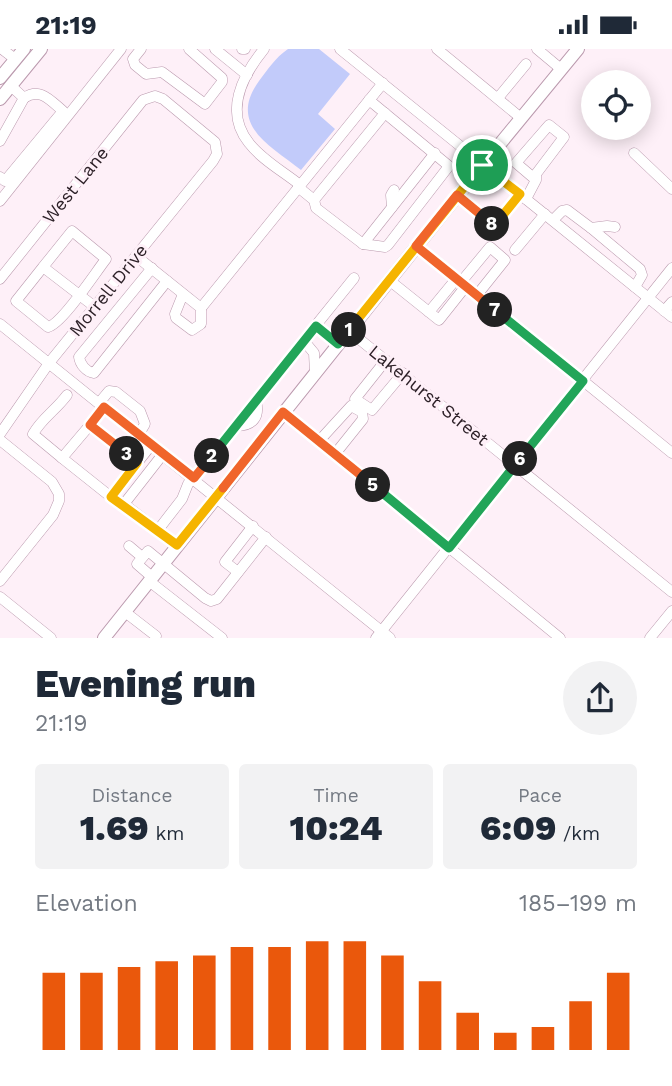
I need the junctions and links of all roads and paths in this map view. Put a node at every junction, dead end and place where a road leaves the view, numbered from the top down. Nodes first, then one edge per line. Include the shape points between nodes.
1 (2, 49) edge
2 (41, 49) edge
3 (121, 49) edge
4 (141, 49) edge
5 (189, 49) edge
6 (215, 49) edge
7 (264, 49) edge
8 (272, 49) edge
9 (340, 49) edge
10 (437, 49) edge
11 (537, 49) edge
12 (578, 49) edge
13 (19, 54) edge
14 (526, 64) dead end
15 (561, 69) junction
16 (247, 75) junction
17 (383, 83) junction
18 (4, 84) edge
19 (24, 98) junction
20 (498, 98) junction
21 (0, 99) edge
22 (369, 100) junction
23 (385, 113) junction
24 (521, 118) junction
25 (0, 141) edge
26 (218, 149) joint
27 (435, 153) junction
28 (634, 153) dead end
29 (482, 165) junction
30 (0, 177) edge
31 (414, 180) junction
32 (536, 180) junction
33 (299, 186) junction
34 (672, 189) edge
35 (457, 195) junction
36 (523, 197) junction
37 (314, 200) junction
38 (0, 201) edge
39 (392, 207) junction
40 (549, 217) junction
41 (615, 227) dead end
42 (591, 228) junction
43 (363, 244) junction
44 (416, 246) junction
45 (515, 250) dead end
46 (136, 256) junction
47 (43, 267) junction
48 (152, 268) junction
49 (672, 268) edge
50 (354, 278) dead end
51 (0, 279) edge
52 (389, 280) junction
53 (167, 281) junction
54 (461, 282) junction
55 (635, 287) junction
56 (79, 294) junction
57 (183, 294) junction
58 (477, 295) junction
59 (648, 298) junction
60 (95, 307) junction
61 (201, 308) junction
62 (669, 310) edge
63 (0, 324) edge
64 (316, 326) junction
65 (348, 330) junction
66 (304, 341) junction
67 (338, 344) junction
68 (386, 361) junction
69 (49, 363) junction
70 (315, 373) junction
71 (402, 373) junction
72 (583, 381) junction
73 (67, 395) dead end
74 (102, 405) junction
75 (283, 412) junction
76 (90, 425) junction
77 (0, 434) edge
78 (139, 434) junction
79 (0, 440) edge
80 (319, 441) junction
81 (152, 445) junction
82 (672, 453) edge
83 (163, 454) junction
84 (335, 454) junction
85 (62, 458) junction
86 (137, 463) junction
87 (516, 464) junction
88 (194, 478) junction
89 (216, 496) junction
90 (111, 497) junction
91 (124, 504) junction
92 (253, 526) junction
93 (158, 530) junction
94 (266, 537) junction
95 (128, 545) dead end
96 (177, 545) junction
97 (449, 548) junction
98 (142, 557) junction
99 (163, 563) junction
100 (238, 572) junction
101 (151, 579) junction
102 (0, 581) edge
103 (672, 592) edge
104 (0, 597) edge
105 (205, 598) junction
106 (672, 611) edge
107 (125, 612) junction
108 (192, 614) junction
109 (156, 636) edge
110 (383, 636) edge
111 (51, 638) edge
112 (104, 638) edge
113 (222, 638) edge
114 (560, 638) edge
115 (649, 638) edge

1 - 13 street
2 - 18 main road
3 - 38 street
4 - 5 street via 133,59 141,71 162,72 205,104 222,78
6 - 16 street
7 - 16 street
8 - 16 street
9 - 17 street
10 - 20 street
11 - 15 street
12 - 15 main road
13 - 18 main road
14 - 20 street
15 - 24 main road
16 - 33 street via 236,102 242,132 254,149
17 - 22 street
17 - 29 street
18 - 19 street
18 - 21 main road
19 - 25 street
19 - 30 street via 42,94 62,111 5,181
20 - 24 street
22 - 23 street
22 - 33 street
23 - 27 street
23 - 37 street
24 - 29 main road
26 - 46 street, Morrell Drive
26 - 51 street, West Lane via 212,138 163,99 143,100
27 - 31 street
27 - 43 street via 449,168 388,245
28 - 34 street
29 - 35 main road
29 - 36 street
31 - 39 street
31 - 39 street via 396,188
32 - 32 street via 564,137 549,125 516,163
32 - 36 street
33 - 37 street
33 - 61 street
35 - 36 street via 494,226
35 - 44 main road
36 - 40 street
37 - 43 street via 316,208
39 - 43 street
40 - 42 street via 567,211
40 - 45 street
40 - 55 street
41 - 42 street
42 - 55 street via 640,269 642,275
44 - 52 main road
44 - 54 street
46 - 48 street
46 - 60 street, Morrell Drive
47 - 56 street
47 - 56 street via 16,301 48,327 55,325
47 - 56 street via 72,232 106,258
48 - 53 street
48 - 53 street via 79,357 89,371 93,373
49 - 59 street
50 - 64 street
52 - 54 street via 429,312
52 - 65 main road
53 - 57 street
54 - 58 street
54 - 58 street via 490,247 505,260
55 - 59 street
56 - 60 street
57 - 61 street
57 - 61 street via 174,314 190,329 201,324
58 - 72 street
59 - 62 street
59 - 72 street
60 - 69 street, Morrell Drive
63 - 69 street
64 - 66 street
64 - 67 street
65 - 67 main road
65 - 68 street, Lakehurst Street
66 - 70 street via 314,353
66 - 88 street
67 - 70 main road
68 - 71 street, Lakehurst Street
68 - 71 street via 355,399 366,408 372,410
69 - 74 street
69 - 77 street, Morrell Drive
70 - 75 main road
71 - 87 street, Lakehurst Street
72 - 82 street
72 - 87 street
73 - 85 street via 33,434
74 - 76 street
74 - 78 street
74 - 78 street via 109,391 116,391 144,418
75 - 80 street
75 - 89 main road
76 - 85 street
76 - 86 street
78 - 81 street
79 - 102 street via 52,482 60,501
80 - 84 street
80 - 84 street via 351,405 364,416
81 - 83 street
81 - 86 street
83 - 88 street
83 - 91 street
84 - 97 street
85 - 90 street
86 - 90 street
87 - 97 street
87 - 103 street, Lakehurst Street
88 - 89 street
88 - 93 street
89 - 92 street
89 - 96 main road
90 - 91 street
91 - 93 street
92 - 94 street
92 - 100 street via 225,562
93 - 96 street
94 - 100 street
94 - 110 street
95 - 98 street
96 - 99 main road
97 - 110 street
97 - 114 street
98 - 99 street via 148,551
98 - 101 street via 137,564
99 - 101 main road
99 - 105 street
100 - 105 street via 217,599
101 - 107 main road
101 - 108 street
104 - 111 street
105 - 108 street
106 - 115 street
107 - 109 street
107 - 112 main road
108 - 113 street

